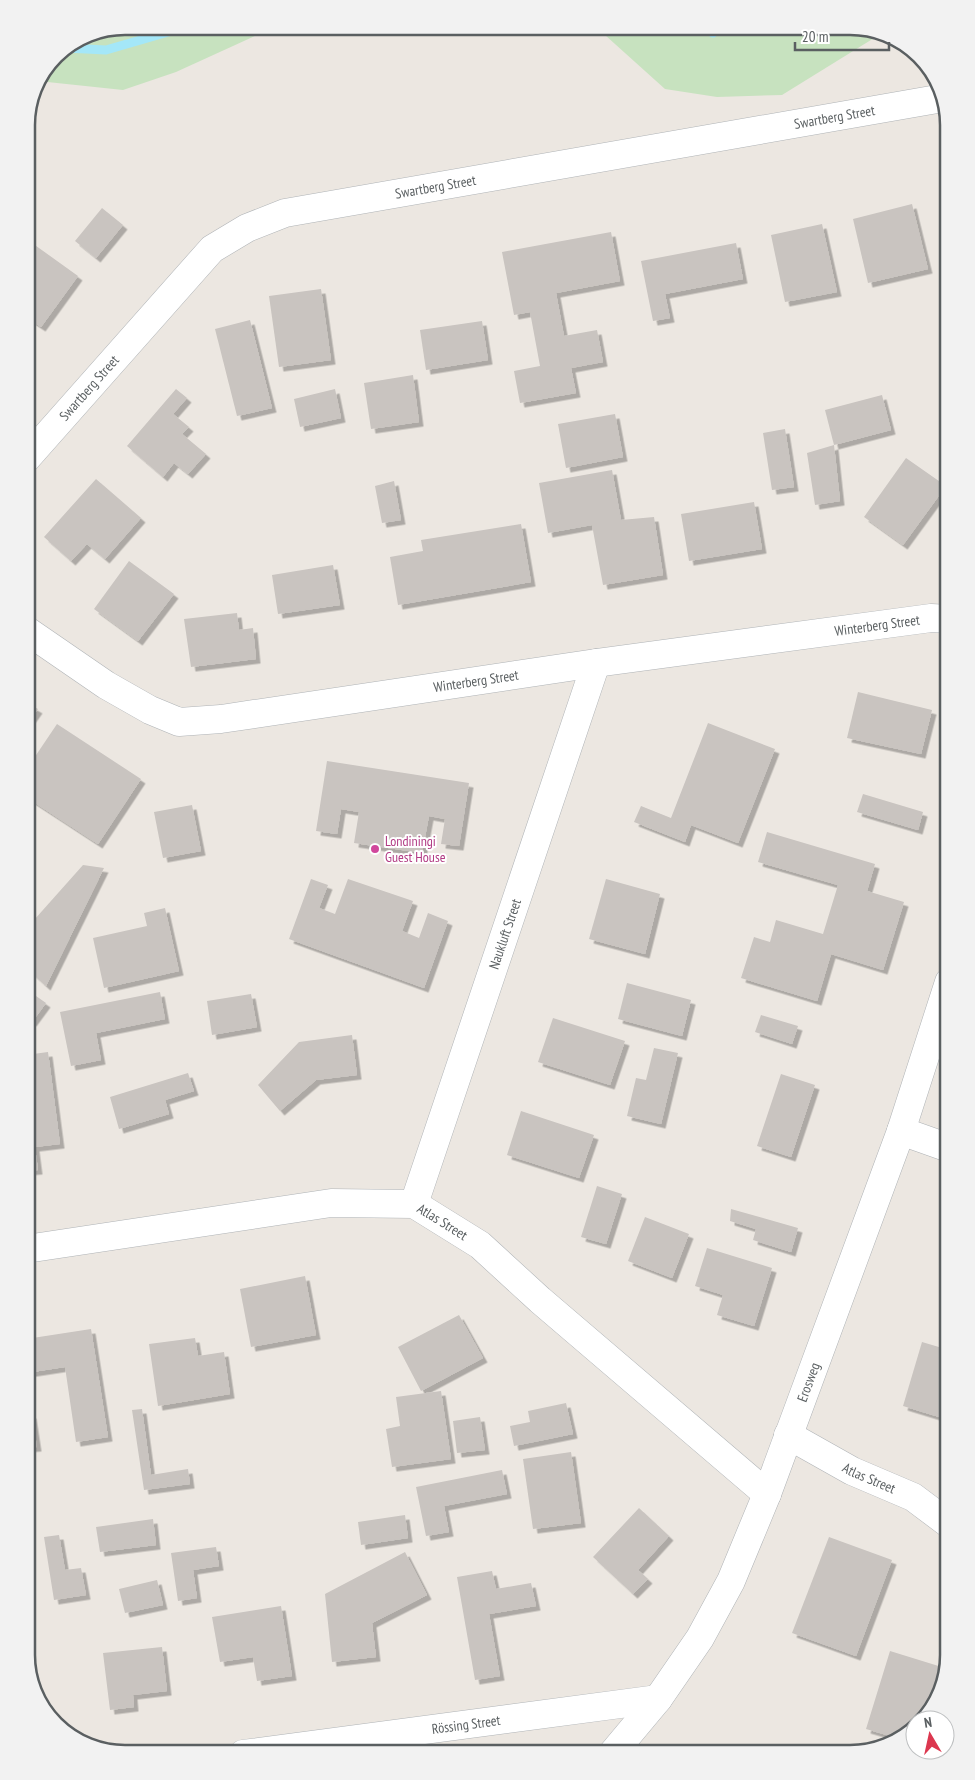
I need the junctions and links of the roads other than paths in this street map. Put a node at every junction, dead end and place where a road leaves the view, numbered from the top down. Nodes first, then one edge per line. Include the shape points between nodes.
1 (936, 99) edge
2 (35, 448) edge
3 (940, 618) edge
4 (35, 636) edge
5 (596, 663) junction
6 (940, 1010) edge
7 (901, 1131) junction
8 (940, 1145) edge
9 (414, 1204) junction
10 (35, 1248) edge
11 (788, 1435) junction
12 (766, 1494) junction
13 (940, 1517) edge
14 (658, 1699) junction
15 (311, 1745) edge
16 (620, 1745) edge

1 - 2 street, Swartberg Street via 285,213 247,228 212,249
3 - 5 street, Winterberg Street
4 - 5 street, Winterberg Street via 106,684 150,710 179,722
5 - 9 street, Naukluft Street
6 - 7 street, Erosweg
7 - 8 street
7 - 11 street, Erosweg
9 - 10 street, Atlas Street via 331,1203
9 - 12 street, Atlas Street via 480,1245
11 - 12 street, Erosweg
11 - 13 street, Atlas Street via 852,1471 913,1497
12 - 14 street, Erosweg via 731,1581 700,1638
14 - 15 street, Rössing Street
14 - 16 street, Erosweg

